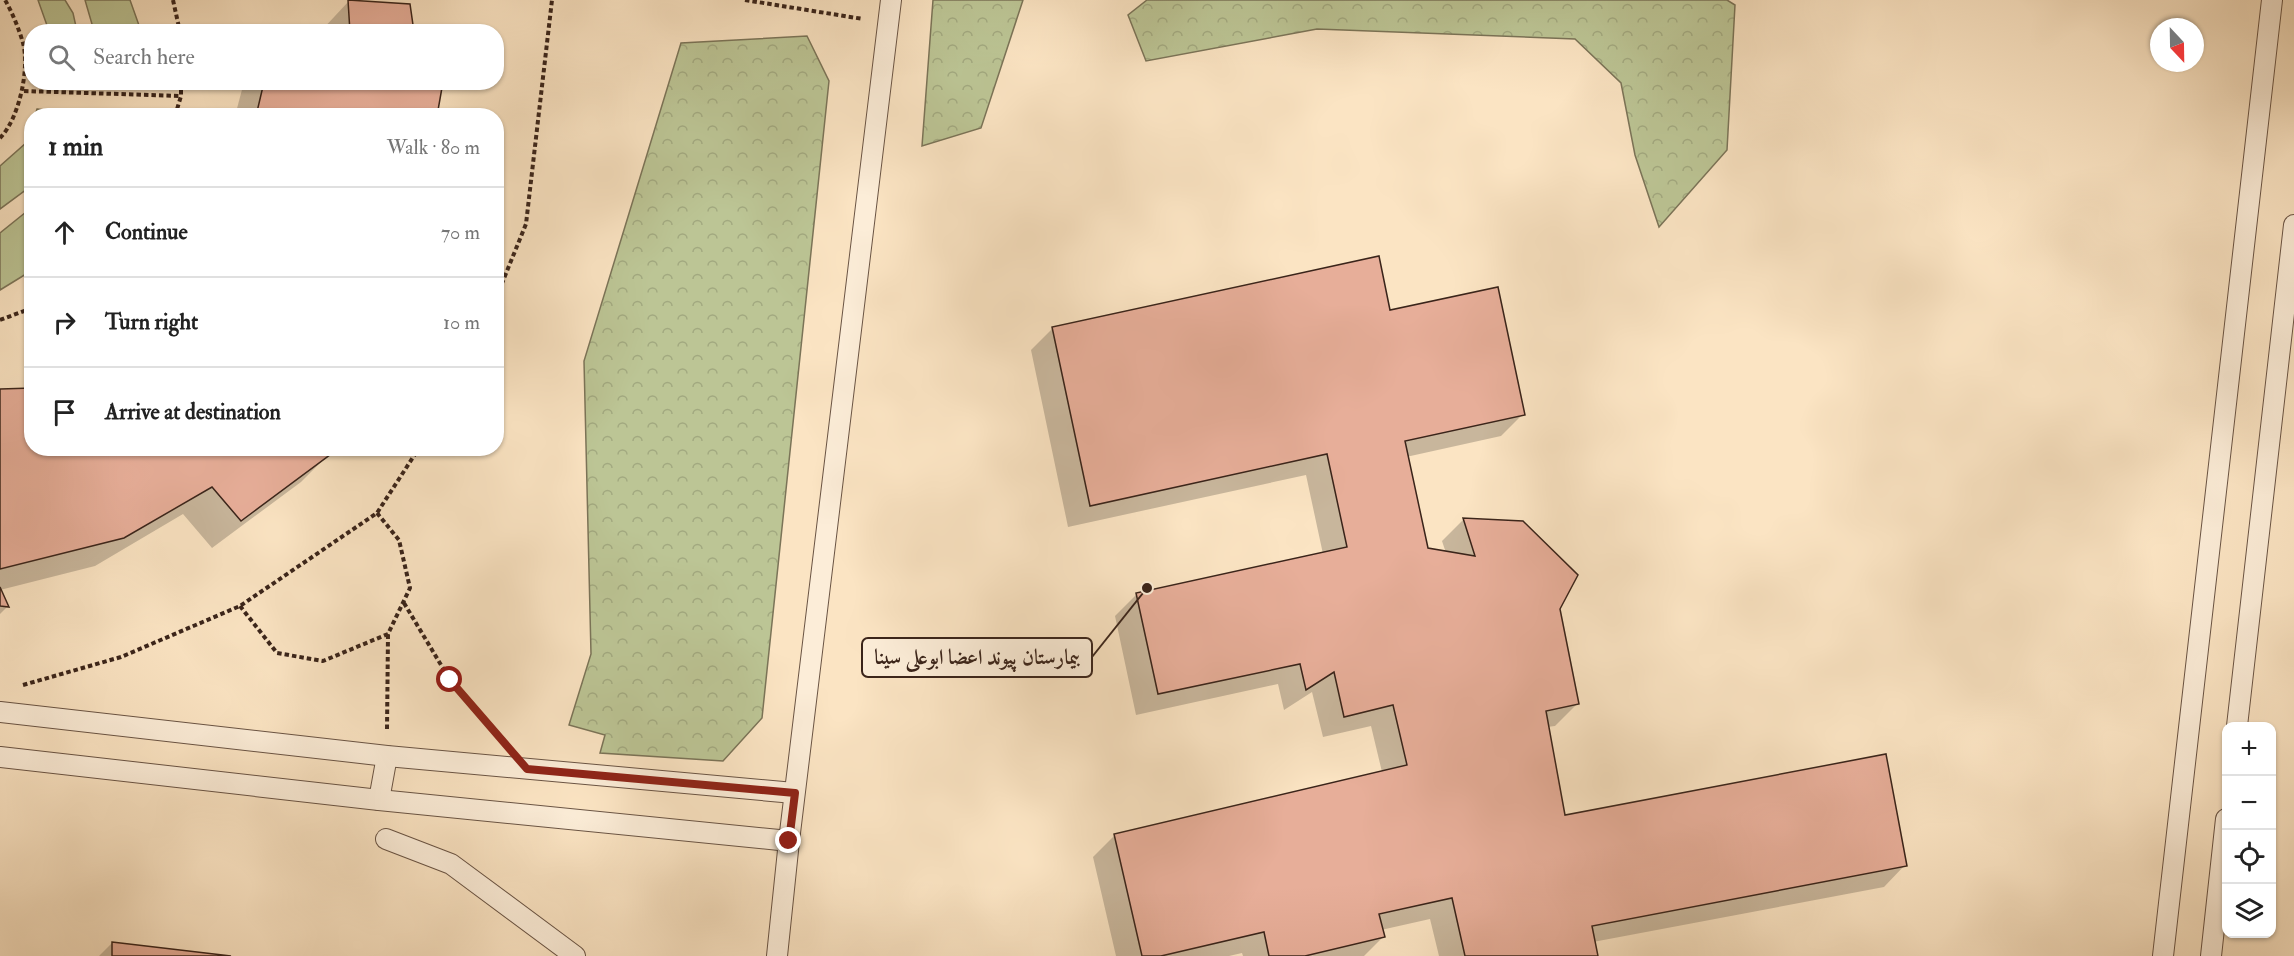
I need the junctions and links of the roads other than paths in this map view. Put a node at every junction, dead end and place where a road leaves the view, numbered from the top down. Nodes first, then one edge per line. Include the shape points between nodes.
1 (891, 0) edge
2 (2272, 0) edge
3 (2294, 225) edge
4 (0, 712) edge
5 (2237, 722) edge
6 (387, 756) junction
7 (0, 757) edge
8 (795, 793) junction
9 (379, 800) junction
10 (2225, 830) edge
11 (386, 838) dead end
12 (789, 841) junction
13 (575, 956) edge
14 (777, 956) edge
15 (2163, 956) edge
16 (2211, 956) edge

1 - 8 lane
2 - 15 lane
3 - 5 lane
4 - 6 lane
6 - 8 lane
6 - 9 lane
7 - 9 lane
8 - 12 lane
9 - 12 lane
10 - 16 lane
11 - 13 lane via 451,864
12 - 14 lane

